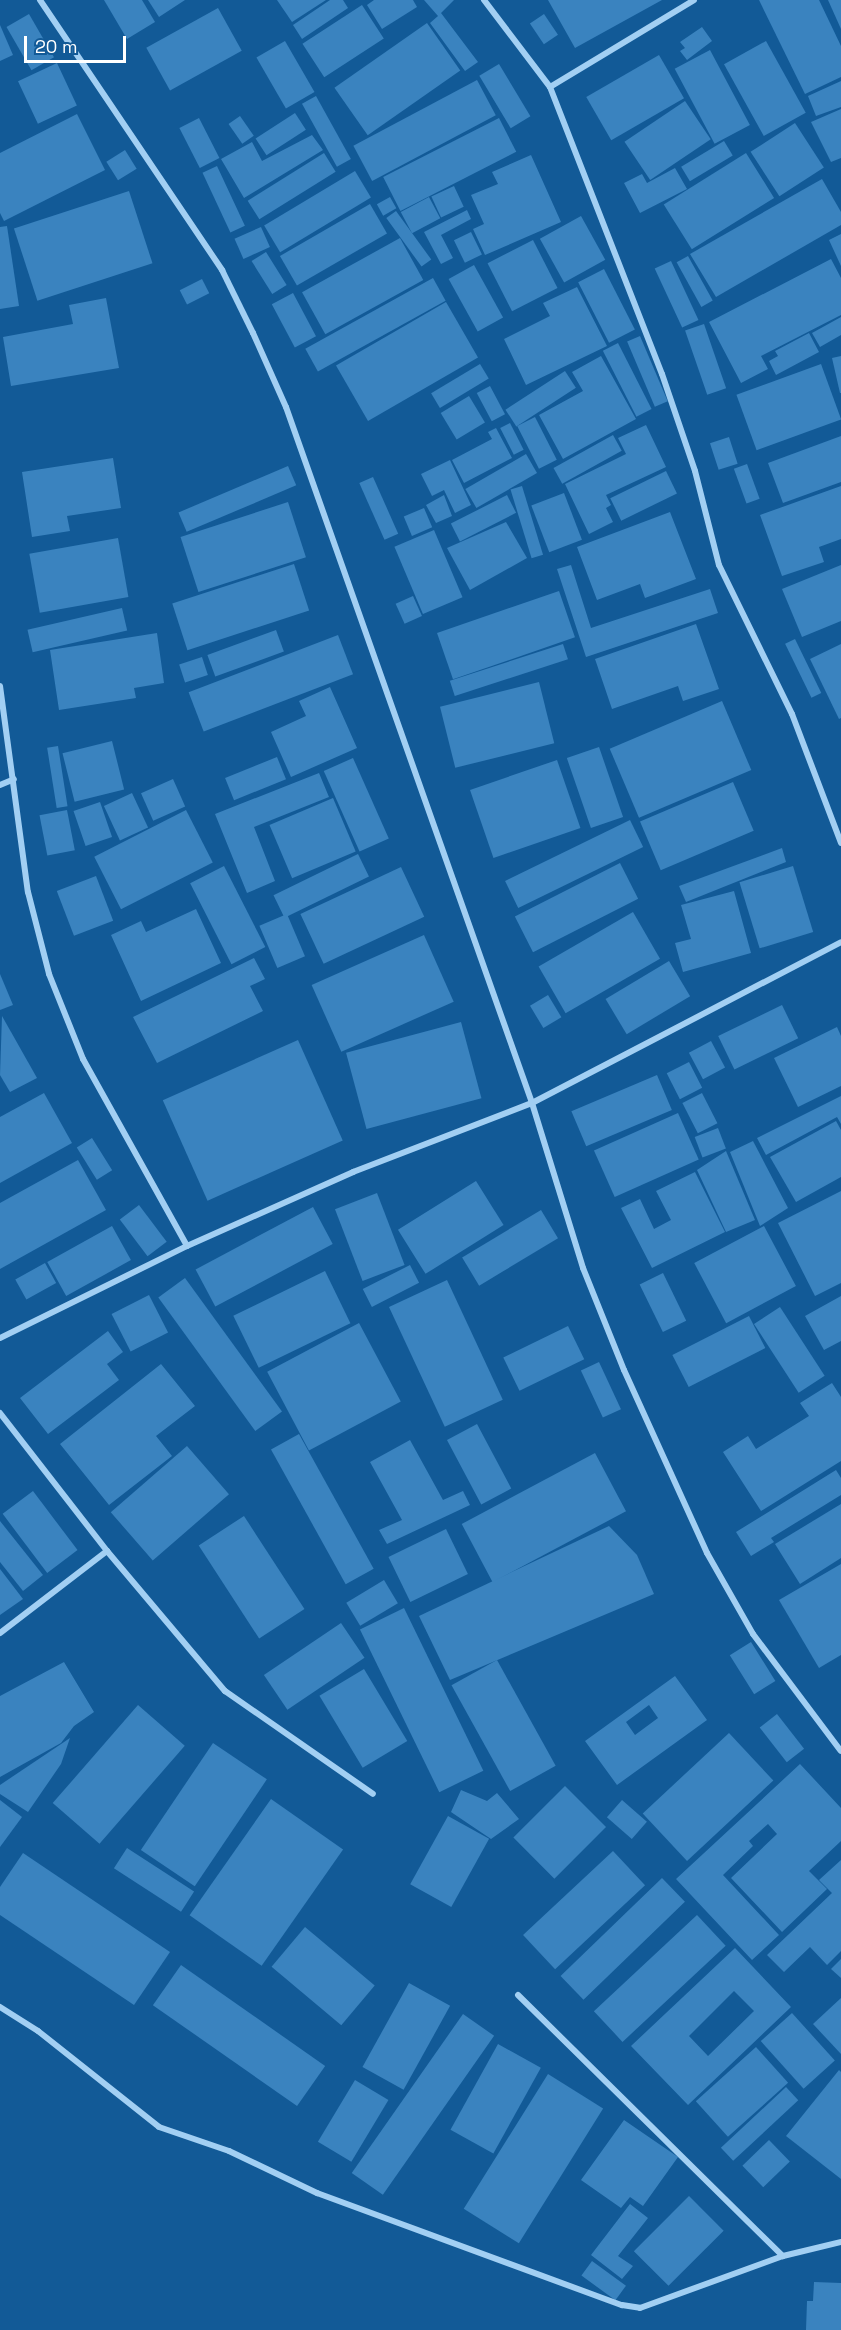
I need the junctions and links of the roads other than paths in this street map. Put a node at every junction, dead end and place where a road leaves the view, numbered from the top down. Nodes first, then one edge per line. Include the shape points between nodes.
1 (40, 0) edge
2 (484, 0) edge
3 (694, 0) edge
4 (550, 87) junction
5 (0, 686) edge
6 (14, 779) junction
7 (0, 785) edge
8 (841, 843) edge
9 (841, 942) edge
10 (532, 1103) junction
11 (187, 1246) junction
12 (0, 1338) edge
13 (0, 1413) edge
14 (107, 1551) junction
15 (0, 1633) edge
16 (841, 1751) edge
17 (373, 1794) dead end
18 (518, 1995) dead end
19 (0, 2007) edge
20 (841, 2242) edge
21 (783, 2256) junction

1 - 10 street via 222,270 253,333 286,407
2 - 4 street
3 - 4 street
4 - 8 street via 662,374 695,471 719,565 792,714
5 - 6 street
6 - 7 street
6 - 11 street via 28,892 49,974 83,1059
9 - 10 street
10 - 11 street via 353,1172
10 - 16 street via 583,1268 697,1532 753,1634
11 - 12 street
13 - 14 street
14 - 15 street
14 - 17 street via 225,1691
18 - 21 street
19 - 21 street via 38,2031 159,2127 229,2151 328,2197 622,2305 640,2308
20 - 21 street

